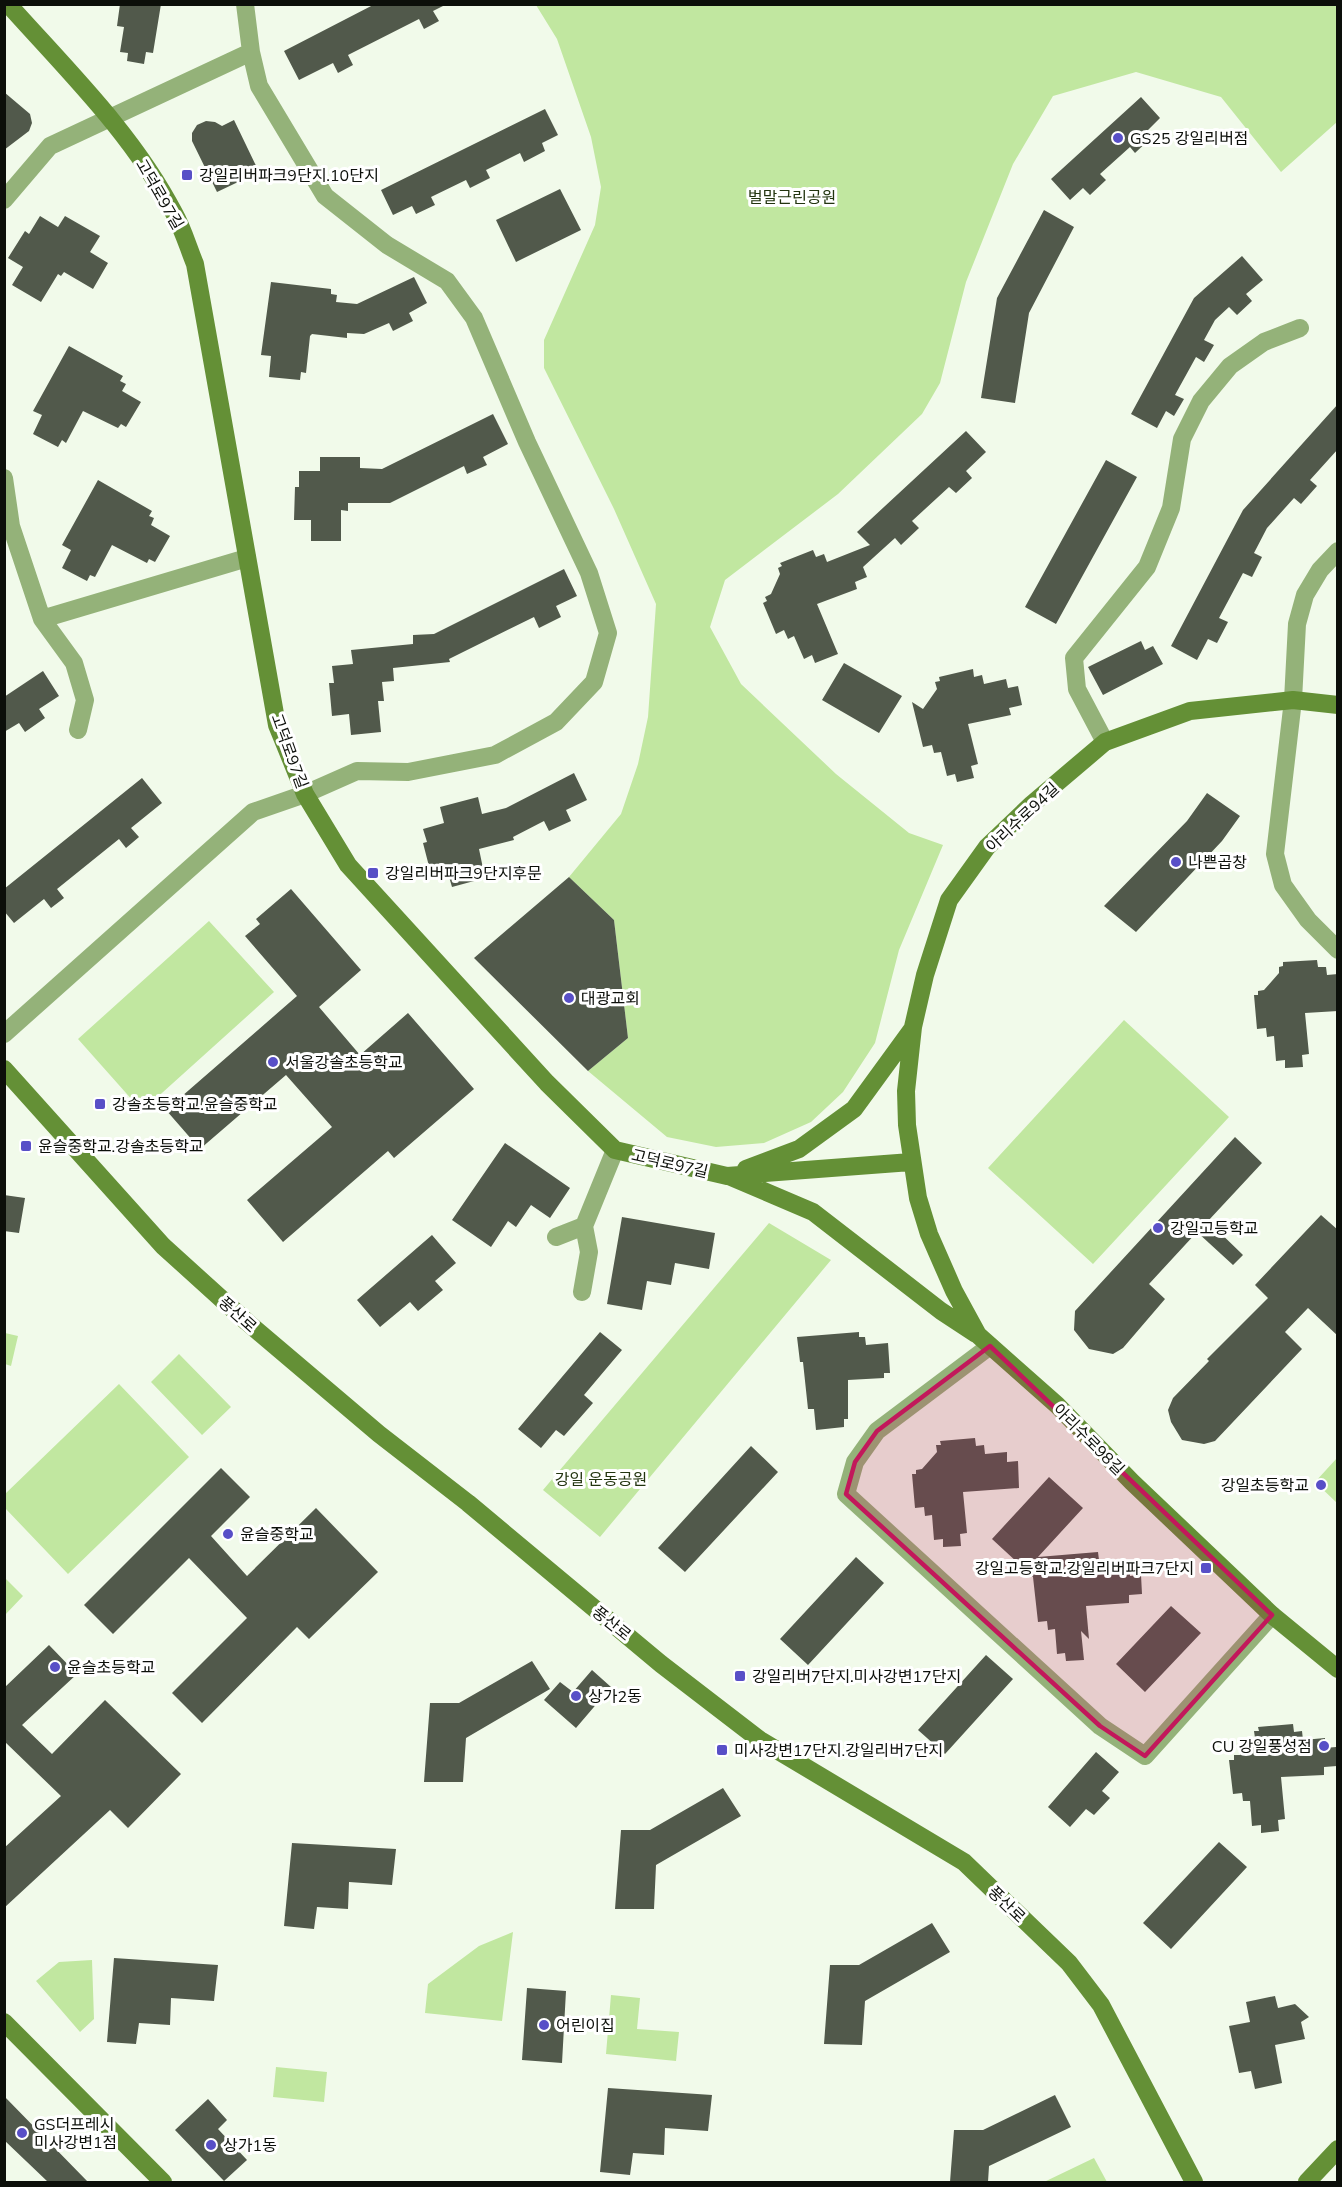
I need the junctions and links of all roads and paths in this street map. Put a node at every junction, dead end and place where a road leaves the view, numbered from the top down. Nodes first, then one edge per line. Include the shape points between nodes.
1 (8, 4) edge
2 (245, 4) edge
3 (251, 52) junction
4 (111, 119) junction
5 (4, 200) edge
6 (1300, 328) dead end
7 (4, 478) edge
8 (1338, 551) edge
9 (247, 558) junction
10 (42, 619) junction
11 (1293, 700) junction
12 (1338, 705) edge
13 (78, 730) dead end
14 (1105, 742) junction
15 (305, 794) junction
16 (1338, 950) edge
17 (913, 1027) junction
18 (4, 1034) edge
19 (4, 1069) edge
20 (615, 1150) junction
21 (911, 1162) junction
22 (727, 1176) junction
23 (584, 1226) junction
24 (556, 1237) dead end
25 (582, 1292) dead end
26 (984, 1340) junction
27 (1272, 1615) junction
28 (1338, 1669) edge
29 (4, 2022) edge
30 (1338, 2149) edge
31 (163, 2182) edge
32 (1194, 2182) edge
33 (1307, 2182) edge

1 - 4 street, 고덕로97길
2 - 3 street
3 - 4 street
3 - 15 street via 259,86 325,196 387,245 447,281 474,318 589,573 608,633 594,682 556,722 495,755 408,772 357,771
4 - 5 street via 50,146
4 - 9 street, 고덕로97길 via 175,213 195,264
6 - 14 street via 1264,342 1230,366 1201,401 1182,439 1171,508 1147,567 1074,658 1077,689
7 - 10 street via 11,526
8 - 11 street via 1305,595 1297,624
9 - 10 street
9 - 15 street, 고덕로97길 via 277,725
10 - 13 street via 74,663 85,700
11 - 12 street, 아리수로94길
11 - 14 street, 아리수로94길 via 1190,711
11 - 16 street via 1275,854 1283,885 1308,921
14 - 17 street, 아리수로94길 via 987,847 949,900
15 - 18 street via 253,812
15 - 20 street, 고덕로97길 via 348,865 547,1083
17 - 21 street, 아리수로94길 via 906,1091
17 - 22 street via 854,1109 799,1149
19 - 32 street, 풍산로 via 164,1246 379,1434 760,1740 964,1862 1069,1963 1101,2005
20 - 22 street, 고덕로97길
20 - 23 street
21 - 22 street, 고덕로97길
21 - 26 street, 아리수로98길 via 929,1234 954,1292
22 - 26 street via 813,1212
23 - 24 street
23 - 25 street via 589,1252
26 - 27 street, 아리수로98길 via 1057,1405
26 - 27 street via 877,1431 855,1462 846,1494 1100,1726 1145,1756
27 - 28 street, 아리수로98길
29 - 31 street
30 - 33 street

